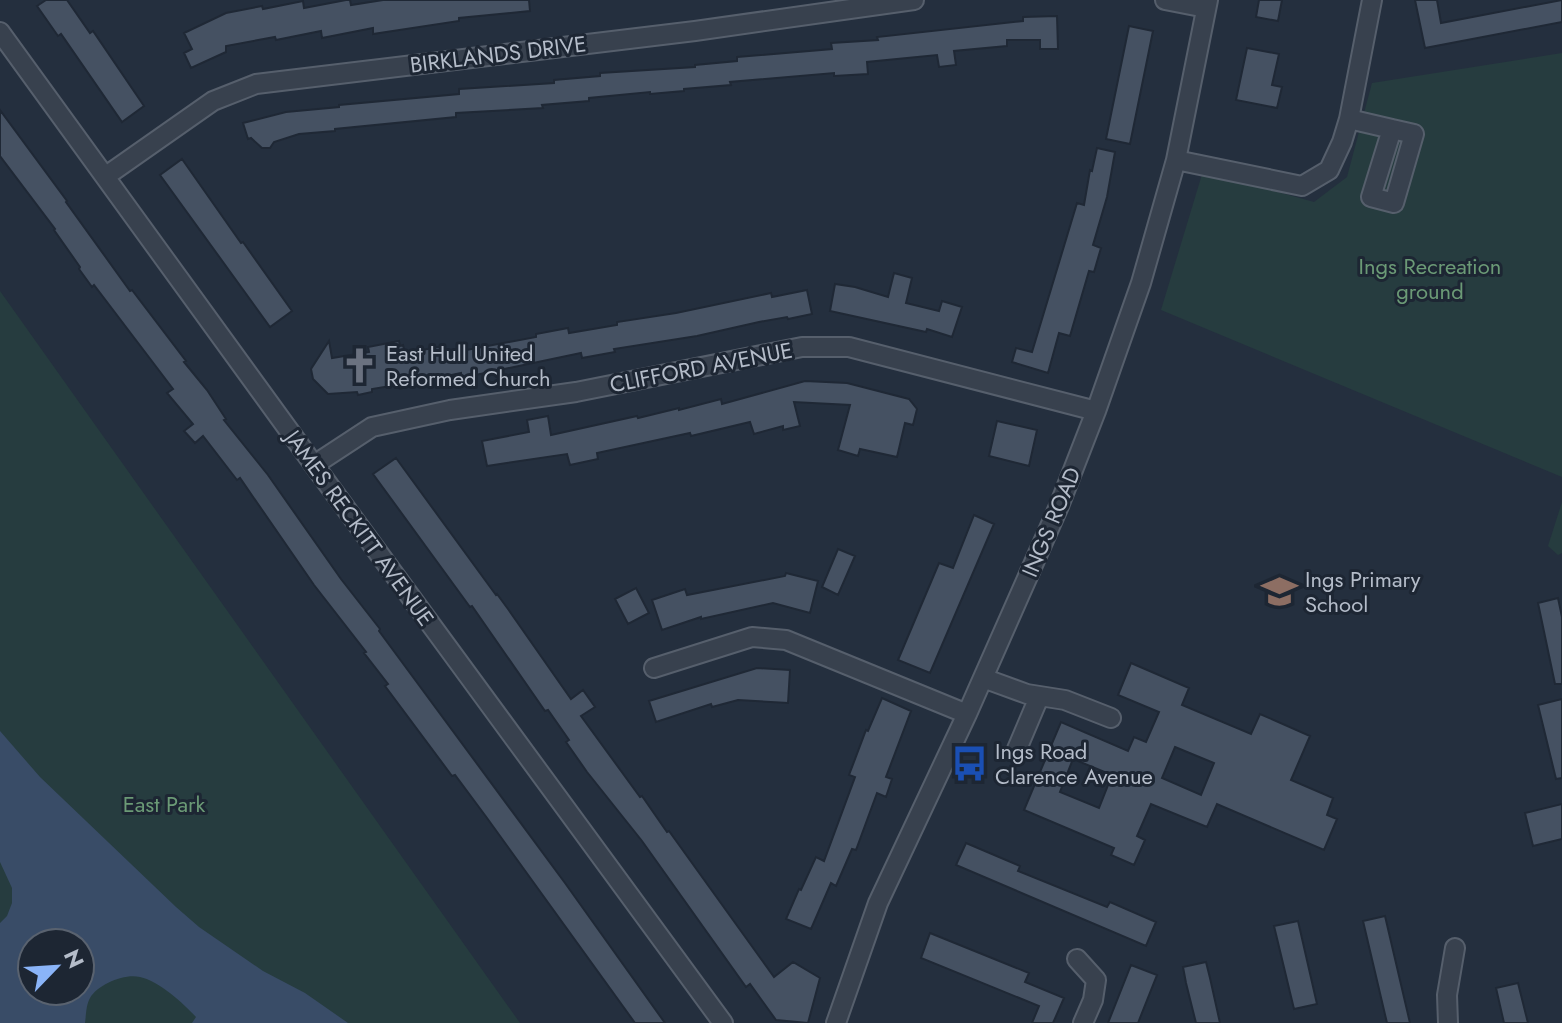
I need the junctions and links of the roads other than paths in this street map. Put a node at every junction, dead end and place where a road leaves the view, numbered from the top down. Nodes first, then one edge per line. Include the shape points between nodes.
1 (914, 0) edge
2 (1165, 0) edge
3 (1372, 0) edge
4 (1207, 4) edge
5 (0, 32) edge
6 (1349, 119) junction
7 (1392, 129) dead end
8 (1176, 160) junction
9 (106, 176) junction
10 (1096, 411) junction
11 (314, 465) junction
12 (654, 668) dead end
13 (983, 678) junction
14 (1039, 697) junction
15 (967, 714) junction
16 (1111, 718) dead end
17 (1017, 749) dead end
18 (1455, 948) dead end
19 (1077, 959) dead end
20 (723, 1023) edge
21 (836, 1023) edge
22 (1083, 1023) edge
23 (1448, 1023) edge

1 - 9 street, BIRKLANDS DRIVE via 256,84 213,101
2 - 4 street
3 - 6 street
4 - 8 street, INGS ROAD
5 - 9 street, JAMES RECKITT AVENUE
6 - 7 street
6 - 8 street via 1329,170 1302,186
8 - 10 street, INGS ROAD via 1141,283
9 - 11 street, JAMES RECKITT AVENUE
10 - 11 street, CLIFFORD AVENUE via 849,347 802,347 372,427
10 - 13 street, INGS ROAD
11 - 20 street, JAMES RECKITT AVENUE
12 - 15 street via 752,637 786,640
13 - 14 street
13 - 15 street, INGS ROAD
14 - 16 street via 1065,700
14 - 17 street
15 - 21 street, INGS ROAD via 878,903
18 - 23 street
19 - 22 street via 1096,980

